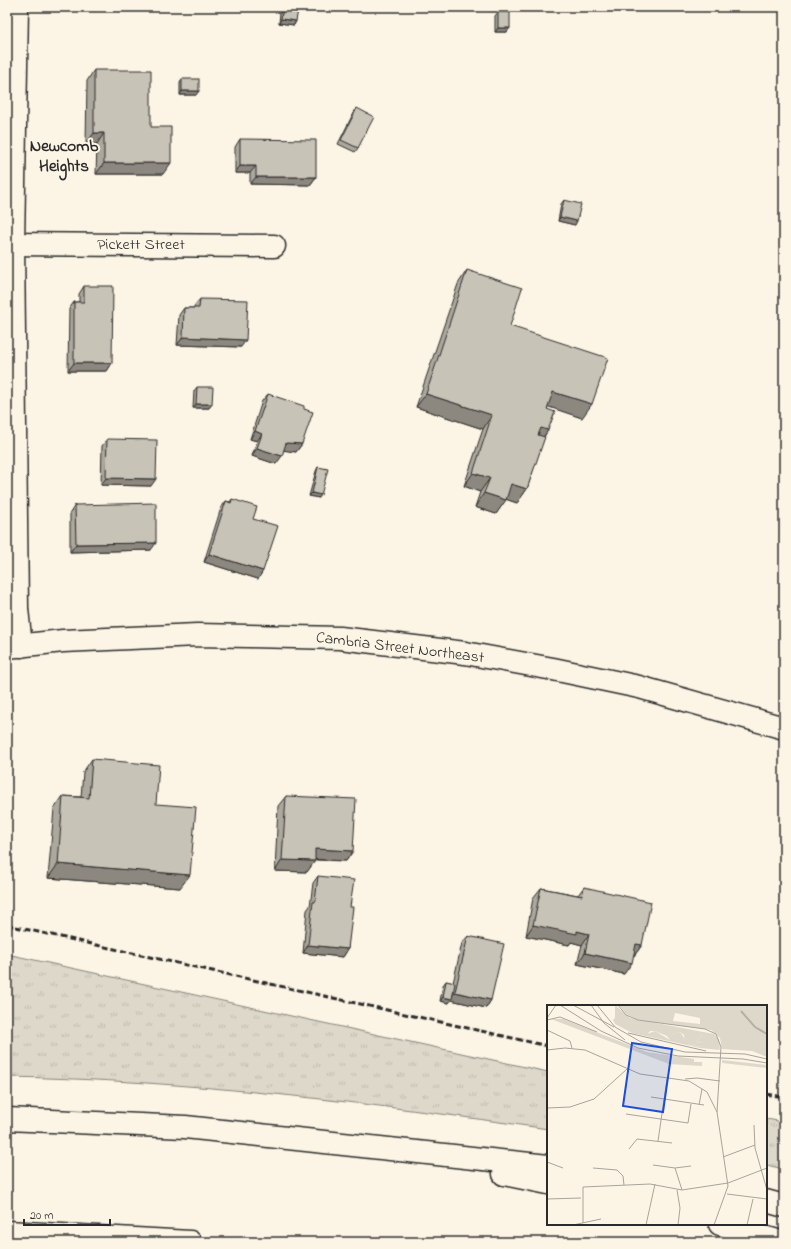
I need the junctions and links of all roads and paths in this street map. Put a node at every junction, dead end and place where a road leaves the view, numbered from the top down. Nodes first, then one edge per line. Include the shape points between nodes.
1 (18, 7) edge
2 (10, 244) edge
3 (274, 246) dead end
4 (14, 647) edge
5 (784, 728) edge
6 (7, 1119) edge
7 (394, 1151) junction
8 (547, 1166) edge
9 (547, 1183) edge
10 (767, 1201) edge
11 (784, 1206) edge
12 (723, 1225) edge
13 (7, 1232) edge
14 (190, 1242) edge
15 (781, 1242) edge

1 - 2 main road
2 - 3 main road, Pickett Street
2 - 4 main road via 17,609
4 - 5 main road, Cambria Street Northeast via 197,634 340,638 509,661 638,687
6 - 7 main road via 185,1127
7 - 8 main road
7 - 9 main road
10 - 11 main road
12 - 15 main road
13 - 14 main road

